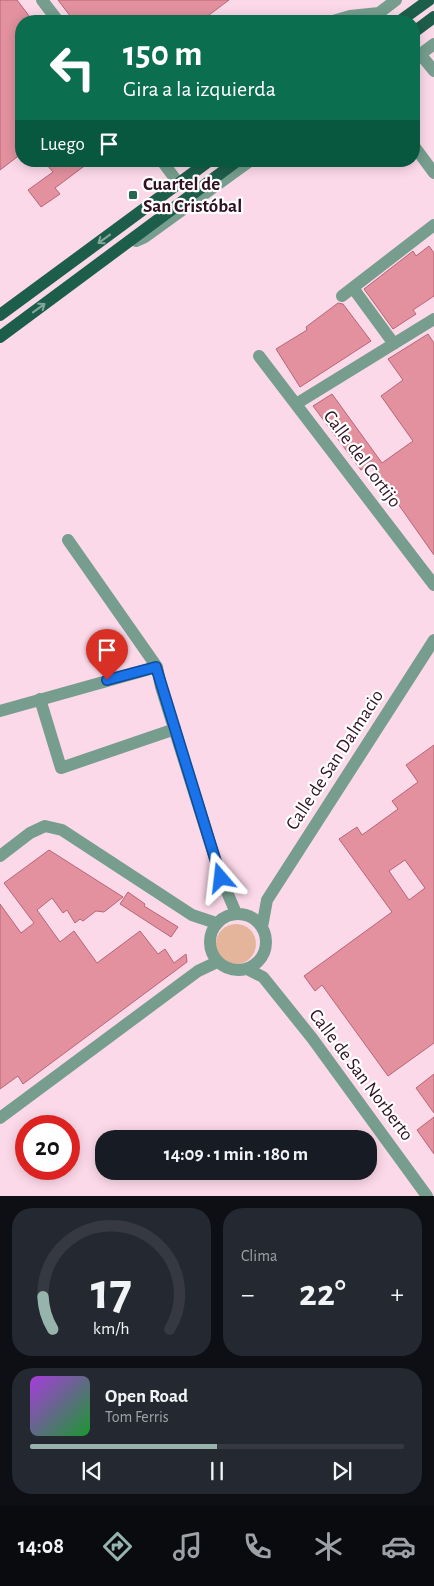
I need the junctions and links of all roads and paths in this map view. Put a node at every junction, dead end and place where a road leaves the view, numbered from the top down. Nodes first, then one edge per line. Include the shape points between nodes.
1 (42, 0) edge
2 (396, 0) edge
3 (429, 0) edge
4 (53, 15) edge
5 (360, 15) edge
6 (408, 15) edge
7 (434, 17) edge
8 (420, 28) edge
9 (434, 44) edge
10 (420, 54) edge
11 (420, 59) edge
12 (434, 71) edge
13 (420, 154) edge
14 (166, 167) edge
15 (197, 167) edge
16 (229, 167) edge
17 (242, 167) edge
18 (434, 174) edge
19 (179, 184) junction
20 (434, 225) edge
21 (122, 248) junction
22 (353, 288) junction
23 (342, 296) dead end
24 (0, 315) edge
25 (434, 319) edge
26 (0, 337) edge
27 (394, 344) junction
28 (259, 356) dead end
29 (296, 404) junction
30 (68, 540) dead end
31 (434, 586) edge
32 (434, 642) edge
33 (156, 667) junction
34 (40, 699) junction
35 (0, 710) edge
36 (175, 729) junction
37 (0, 856) edge
38 (267, 900) junction
39 (240, 913) junction
40 (192, 915) junction
41 (216, 923) junction
42 (262, 926) junction
43 (210, 935) junction
44 (210, 949) junction
45 (261, 959) junction
46 (218, 962) junction
47 (247, 969) junction
48 (198, 971) junction
49 (263, 977) junction
50 (0, 1118) edge
51 (427, 1196) edge

1 - 4 street
2 - 5 street via 379,13
3 - 6 main road
7 - 8 main road
9 - 10 street
11 - 12 street
13 - 18 street
14 - 19 street
15 - 19 main road
16 - 21 main road
17 - 21 street via 144,237
19 -> 24 main road
20 - 22 street
26 -> 21 main road
22 - 23 street
22 - 27 street
25 - 27 street
27 - 29 street
28 - 29 street, Calle del Cortijo
29 - 31 street, Calle del Cortijo
30 - 33 street
32 - 38 street, Calle de San Dalmacio
33 - 34 street
33 - 36 street
34 - 35 street
34 - 36 street via 61,768
36 - 39 street via 221,878
37 - 40 street via 45,826 62,830
38 - 39 street, Calle de San Dalmacio
38 - 42 street, Calle de San Dalmacio
39 - 41 street
39 - 42 street via 254,918
40 - 41 street
40 - 43 street
41 - 43 street
42 - 45 street via 266,937
43 - 44 street
44 - 46 street
44 - 48 street
45 - 47 street
45 - 49 street
46 - 47 street via 226,968
46 - 48 street
47 - 49 street, Calle de San Norberto
48 - 50 street
49 - 51 street, Calle de San Norberto via 312,1038

